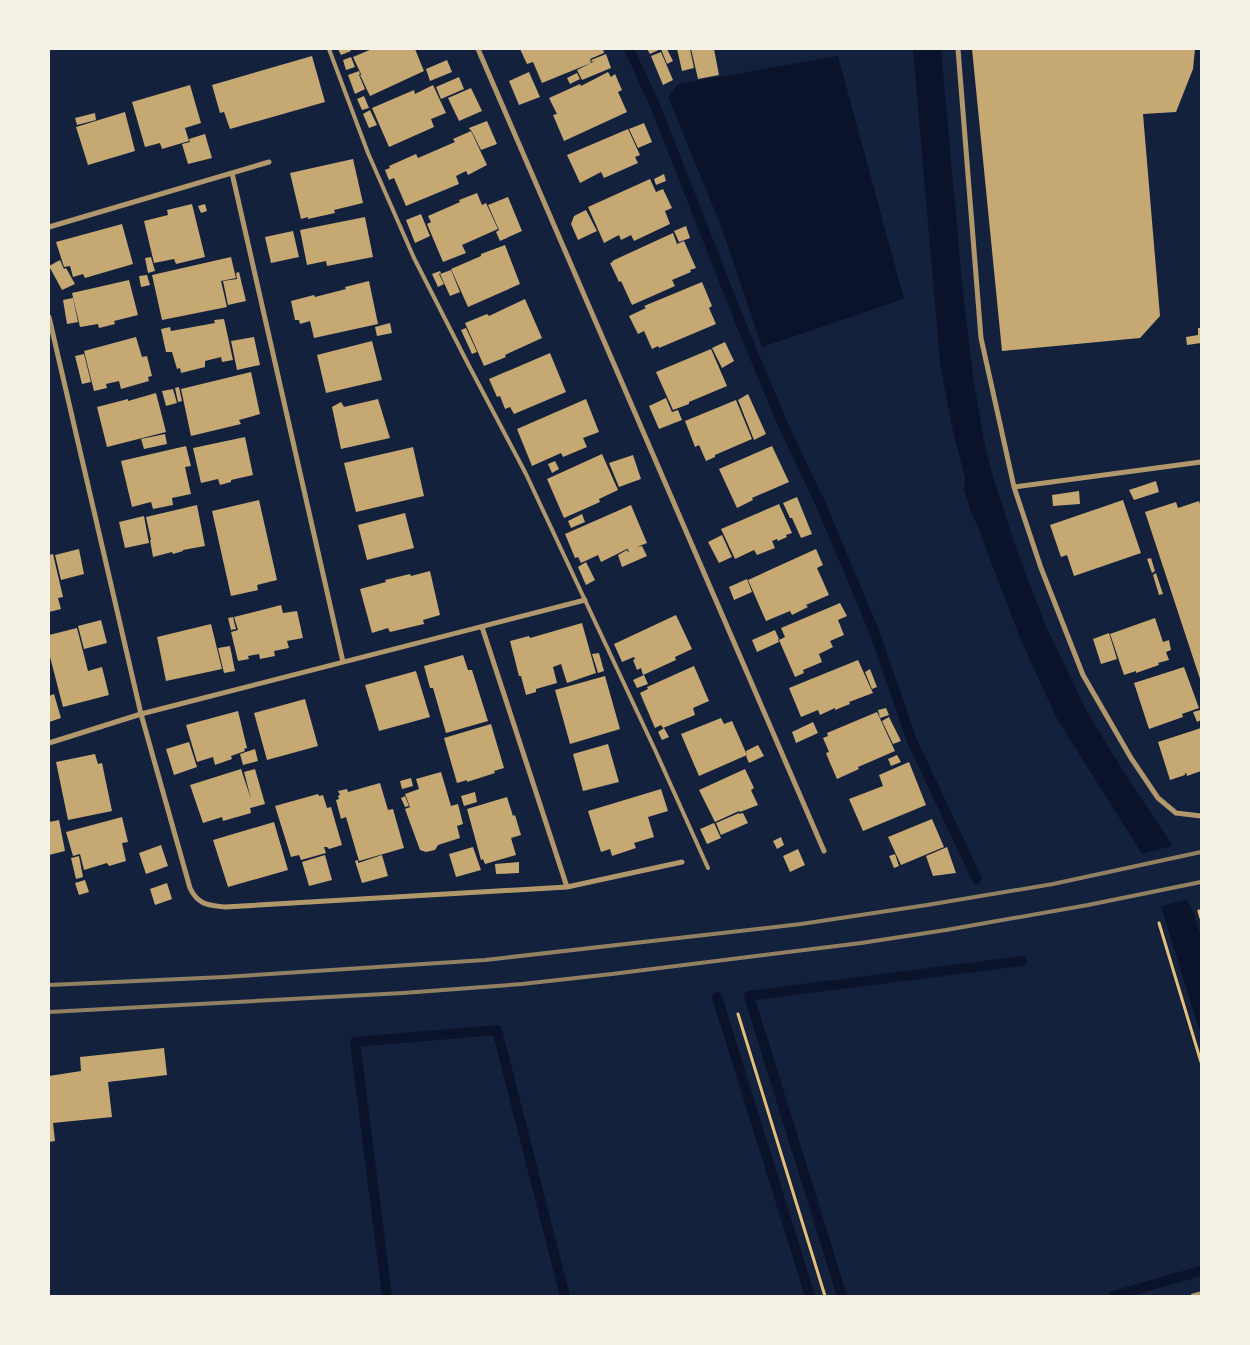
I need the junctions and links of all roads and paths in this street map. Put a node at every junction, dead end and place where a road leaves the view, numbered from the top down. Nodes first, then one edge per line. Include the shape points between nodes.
1 (329, 49) edge
2 (478, 49) edge
3 (958, 49) edge
4 (269, 162) dead end
5 (232, 173) junction
6 (49, 227) edge
7 (49, 317) edge
8 (1201, 462) edge
9 (1014, 487) junction
10 (585, 600) junction
11 (482, 627) junction
12 (343, 662) junction
13 (141, 714) junction
14 (49, 743) edge
15 (1201, 816) edge
16 (824, 851) dead end
17 (682, 862) dead end
18 (708, 868) dead end
19 (566, 886) junction
20 (1199, 911) dead end
21 (1201, 918) edge
22 (1159, 923) dead end
23 (738, 1014) dead end
24 (1201, 1062) edge
25 (1201, 1294) edge
26 (825, 1296) edge
27 (1193, 1296) edge

1 - 10 lane via 368,153 414,258 526,474
2 - 16 street
3 - 9 street via 981,338
4 - 5 street
5 - 6 street
5 - 12 street
7 - 13 street
8 - 9 street
9 - 15 street via 1041,568 1083,675 1158,798 1176,813
10 - 11 street
10 - 18 lane
11 - 12 street
11 - 19 street
12 - 13 street
13 - 14 street
13 - 19 street via 190,888 200,901 212,906
17 - 19 street
20 - 21 path
22 - 24 path
23 - 26 path
25 - 27 street

